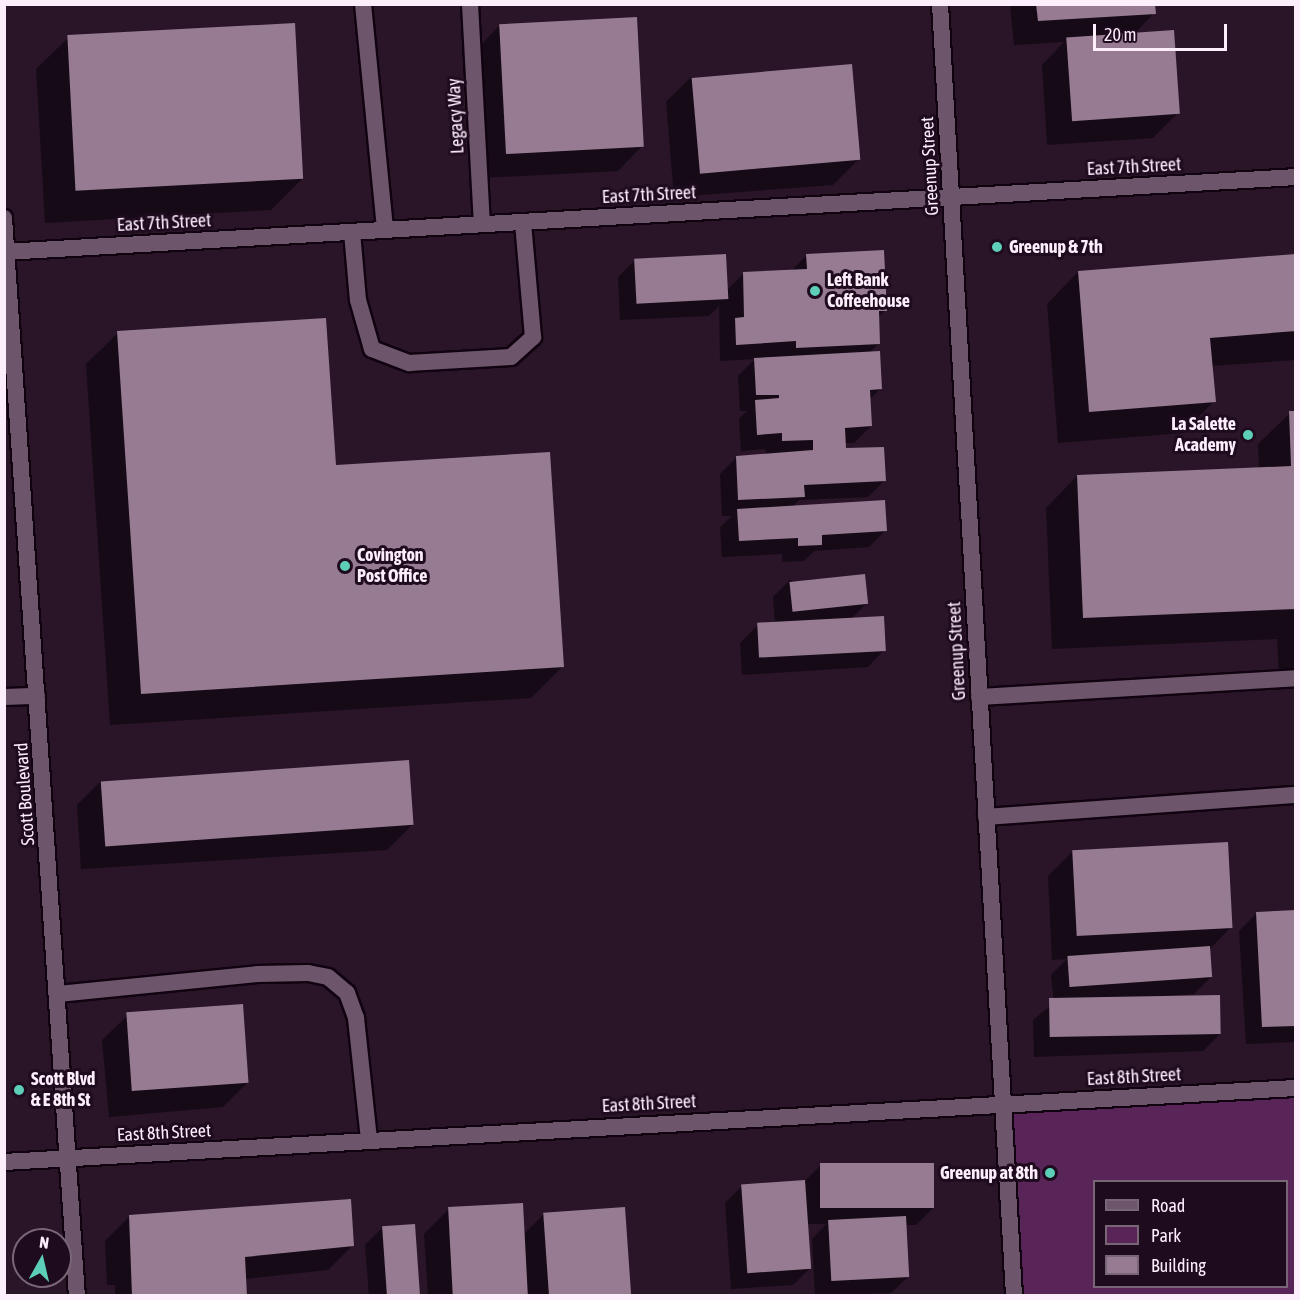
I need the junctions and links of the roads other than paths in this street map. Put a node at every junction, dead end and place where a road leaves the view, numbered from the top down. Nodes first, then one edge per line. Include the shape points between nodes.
1 (363, 4) edge
2 (470, 4) edge
3 (940, 4) edge
4 (1296, 177) edge
5 (952, 196) junction
6 (4, 218) edge
7 (523, 222) junction
8 (482, 225) junction
9 (385, 230) junction
10 (352, 232) junction
11 (6, 252) edge
12 (1296, 678) edge
13 (38, 696) junction
14 (4, 697) edge
15 (979, 697) junction
16 (1296, 795) edge
17 (986, 817) junction
18 (58, 994) junction
19 (1296, 1088) edge
20 (1001, 1104) junction
21 (369, 1140) junction
22 (69, 1158) junction
23 (4, 1162) edge
24 (77, 1296) edge
25 (1014, 1296) edge

1 - 9 street
2 - 8 street, Legacy Way
3 - 5 street, Greenup Street
4 - 5 street, East 7th Street
5 - 7 street, East 7th Street
5 - 15 street, Greenup Street
6 - 11 street, Scott Boulevard
7 - 8 street, East 7th Street
7 - 10 street via 533,337 511,357 409,363 372,349 358,300
8 - 9 street, East 7th Street
9 - 10 street, East 7th Street
10 - 11 street, East 7th Street
11 - 13 street, Scott Boulevard
12 - 15 street
13 - 14 street
13 - 18 street, Scott Boulevard
15 - 17 street, Greenup Street
16 - 17 street
17 - 20 street, Greenup Street
18 - 21 street via 256,974 308,973 328,978 347,993 356,1018
18 - 22 street, Scott Boulevard
19 - 20 street, East 8th Street
20 - 21 street, East 8th Street
20 - 25 street, Greenup Street
21 - 22 street, East 8th Street
22 - 23 street, East 8th Street
22 - 24 street, Scott Boulevard

